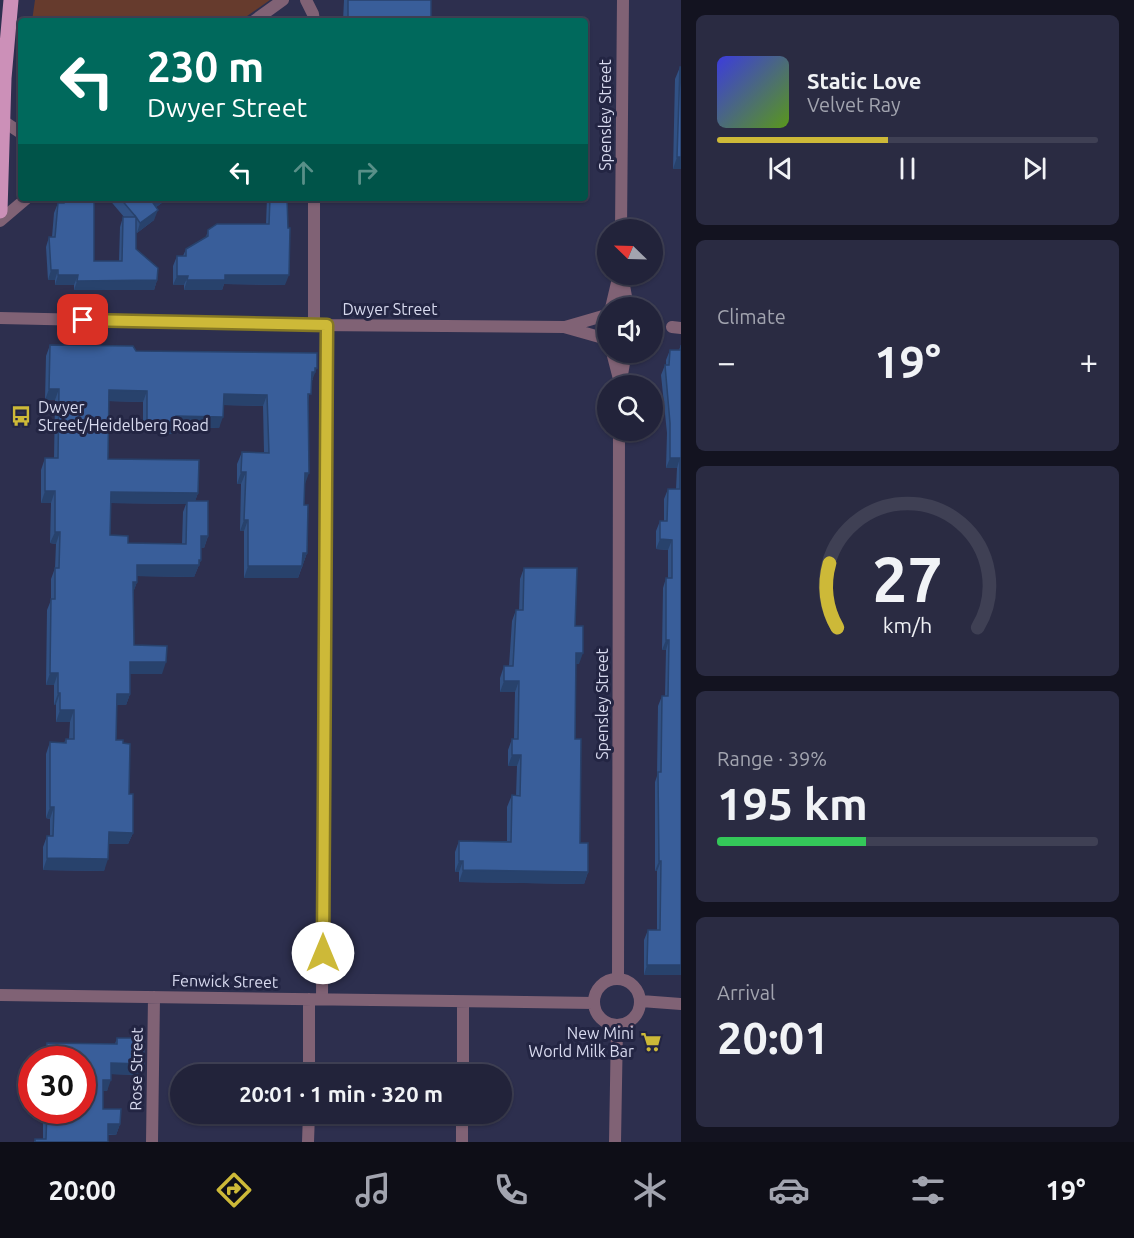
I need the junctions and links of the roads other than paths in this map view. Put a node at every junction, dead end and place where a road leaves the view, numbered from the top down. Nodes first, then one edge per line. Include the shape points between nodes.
1 (11, 0) edge
2 (283, 0) edge
3 (306, 0) edge
4 (623, 0) edge
5 (258, 18) edge
6 (314, 18) edge
7 (3, 121) junction
8 (18, 132) edge
9 (23, 201) edge
10 (314, 201) edge
11 (0, 211) edge
12 (621, 219) edge
13 (0, 221) edge
14 (597, 315) edge
15 (0, 318) edge
16 (320, 325) junction
17 (564, 327) junction
18 (597, 337) edge
19 (619, 441) edge
20 (618, 978) junction
21 (0, 995) edge
22 (154, 997) junction
23 (309, 999) junction
24 (322, 999) junction
25 (641, 1001) junction
26 (463, 1002) junction
27 (594, 1003) junction
28 (681, 1004) edge
29 (617, 1026) junction
30 (309, 1064) edge
31 (462, 1064) edge
32 (309, 1124) edge
33 (462, 1124) edge
34 (152, 1142) edge
35 (308, 1142) edge
36 (462, 1142) edge
37 (615, 1142) edge

1 - 7 main road
2 - 5 street
3 - 6 street
4 - 12 street, Spensley Street
7 - 8 street
7 - 11 main road
9 - 13 street
10 - 16 street
14 - 17 street, Dwyer Street
15 - 16 street, Dwyer Street
16 - 17 street, Dwyer Street
16 - 24 street
17 - 18 street, Dwyer Street
19 - 20 street, Spensley Street
20 - 25 street via 631,983
20 - 27 street via 598,988
21 - 22 street, Fenwick Street
22 - 23 street, Fenwick Street
22 - 34 street, Rose Street
23 - 24 street, Fenwick Street
23 - 30 street
24 - 26 street, Fenwick Street
25 - 28 street
25 - 29 street via 636,1016
26 - 27 street, Fenwick Street
26 - 31 street
27 - 29 street via 603,1021
29 - 37 street
32 - 35 street
33 - 36 street

